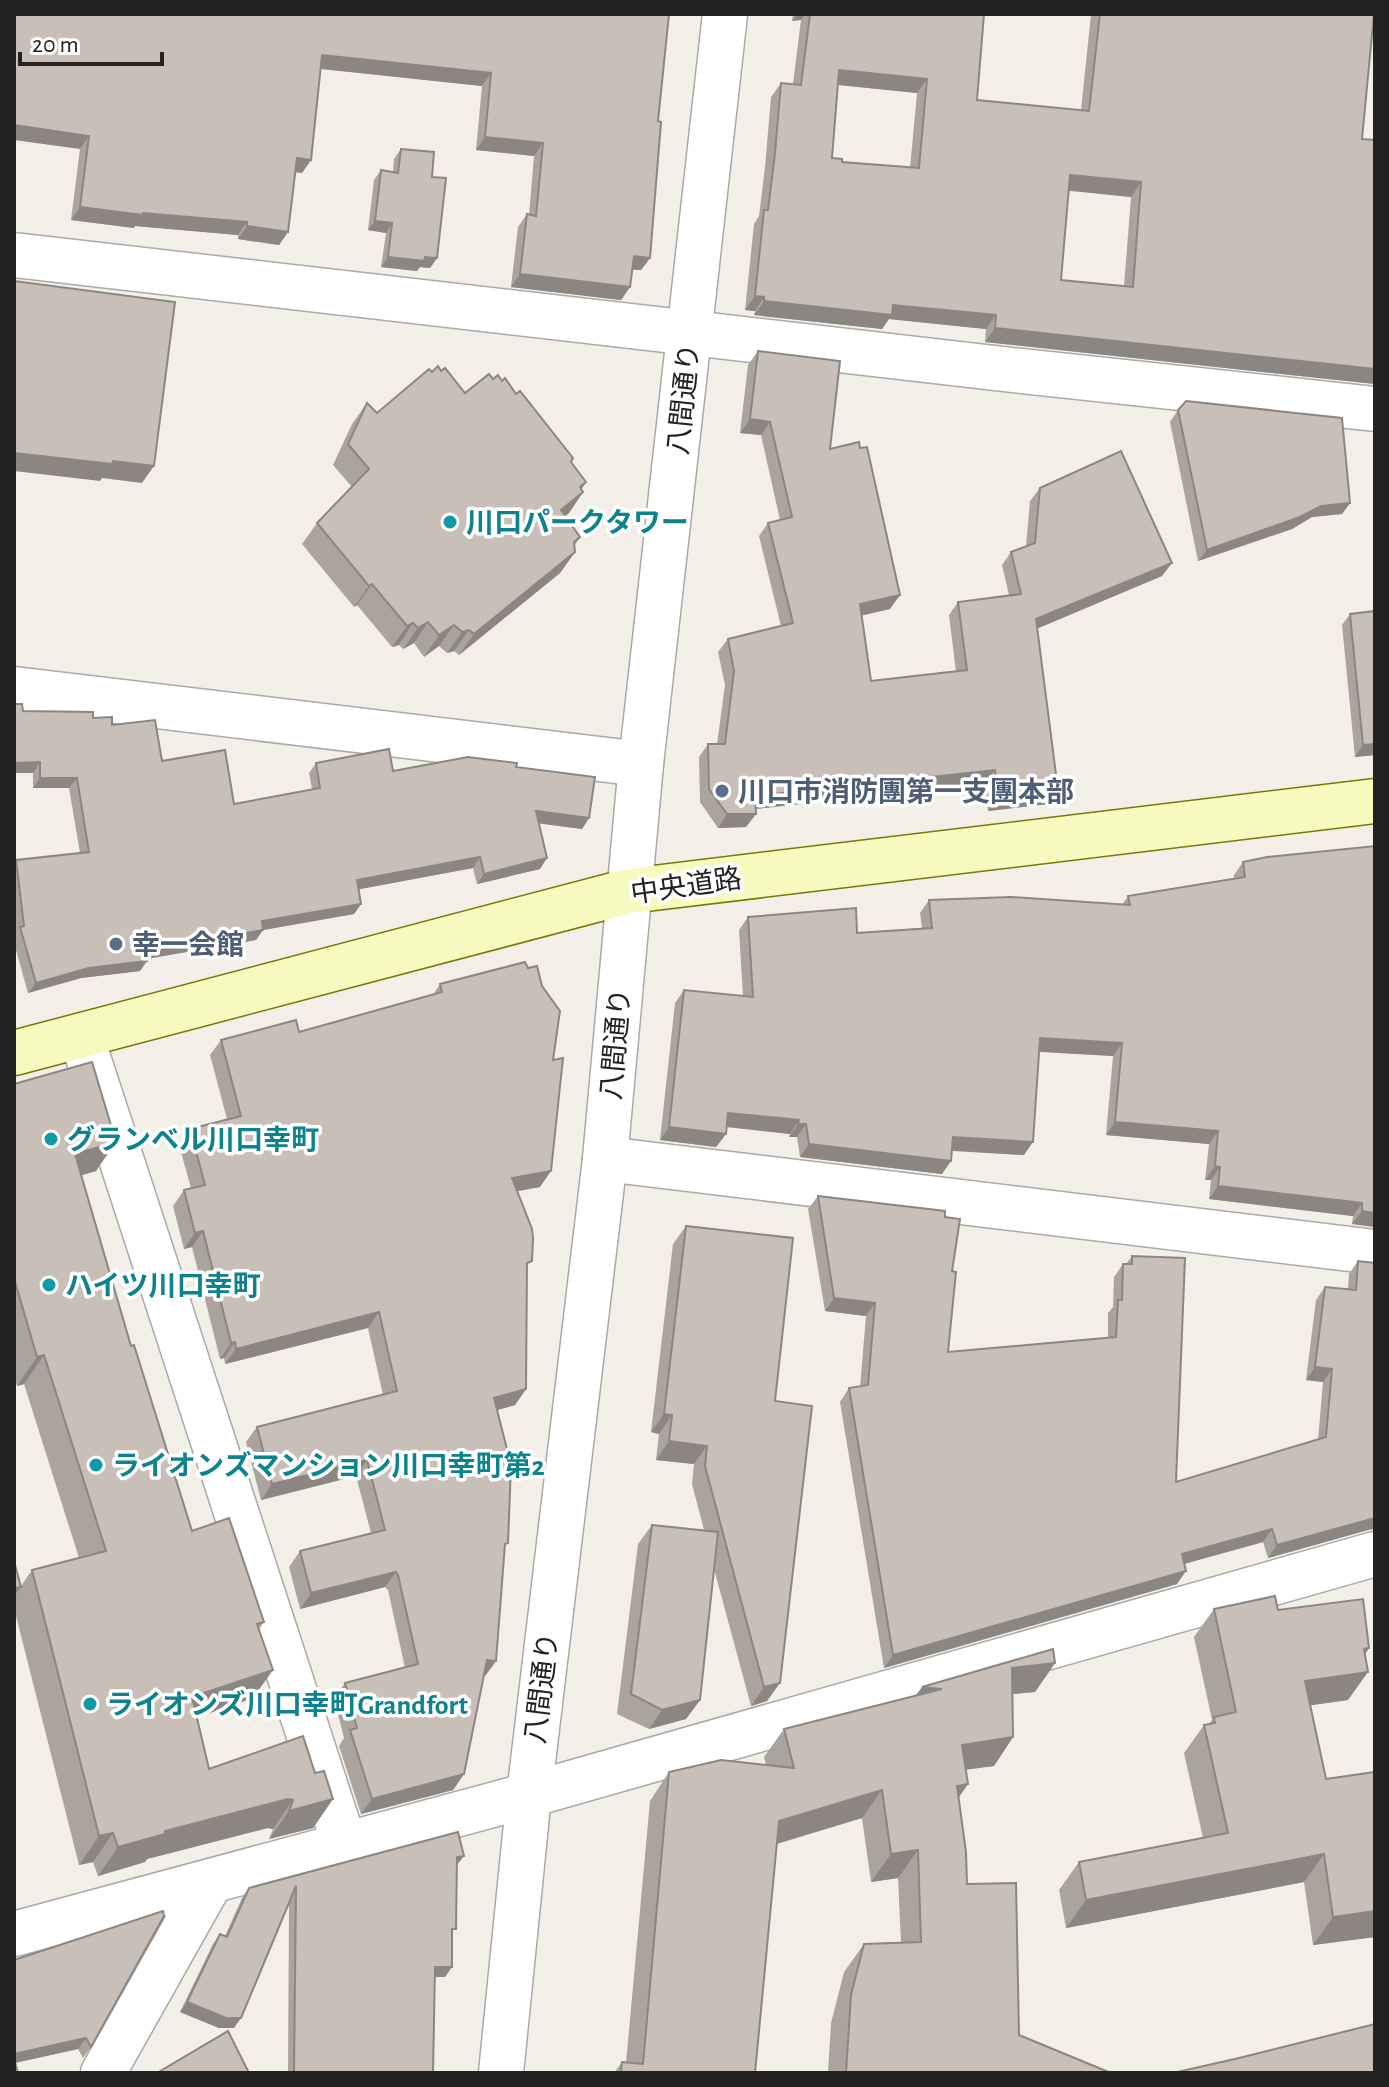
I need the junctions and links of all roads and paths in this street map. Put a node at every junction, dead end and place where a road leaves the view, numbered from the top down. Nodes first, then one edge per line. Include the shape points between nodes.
1 (725, 14) edge
2 (14, 255) edge
3 (690, 332) junction
4 (1375, 409) edge
5 (14, 689) edge
6 (641, 764) junction
7 (1375, 801) edge
8 (629, 891) junction
9 (81, 1036) junction
10 (14, 1053) edge
11 (605, 1159) junction
12 (1375, 1252) edge
13 (1375, 1554) edge
14 (529, 1795) junction
15 (345, 1846) junction
16 (210, 1883) junction
17 (14, 1934) edge
18 (103, 2073) edge
19 (501, 2073) edge

1 - 3 street, 八間通り
2 - 3 street
3 - 4 street
3 - 6 street, 八間通り
5 - 6 street
6 - 8 street, 八間通り
7 - 8 main road, 中央道路
8 - 9 main road, 中央道路
8 - 11 street, 八間通り
9 - 10 main road, 中央道路
9 - 15 street
11 - 12 street
11 - 14 street, 八間通り
13 - 14 street
14 - 15 street
14 - 19 street, 八間通り
15 - 16 street
16 - 17 street
16 - 18 street

